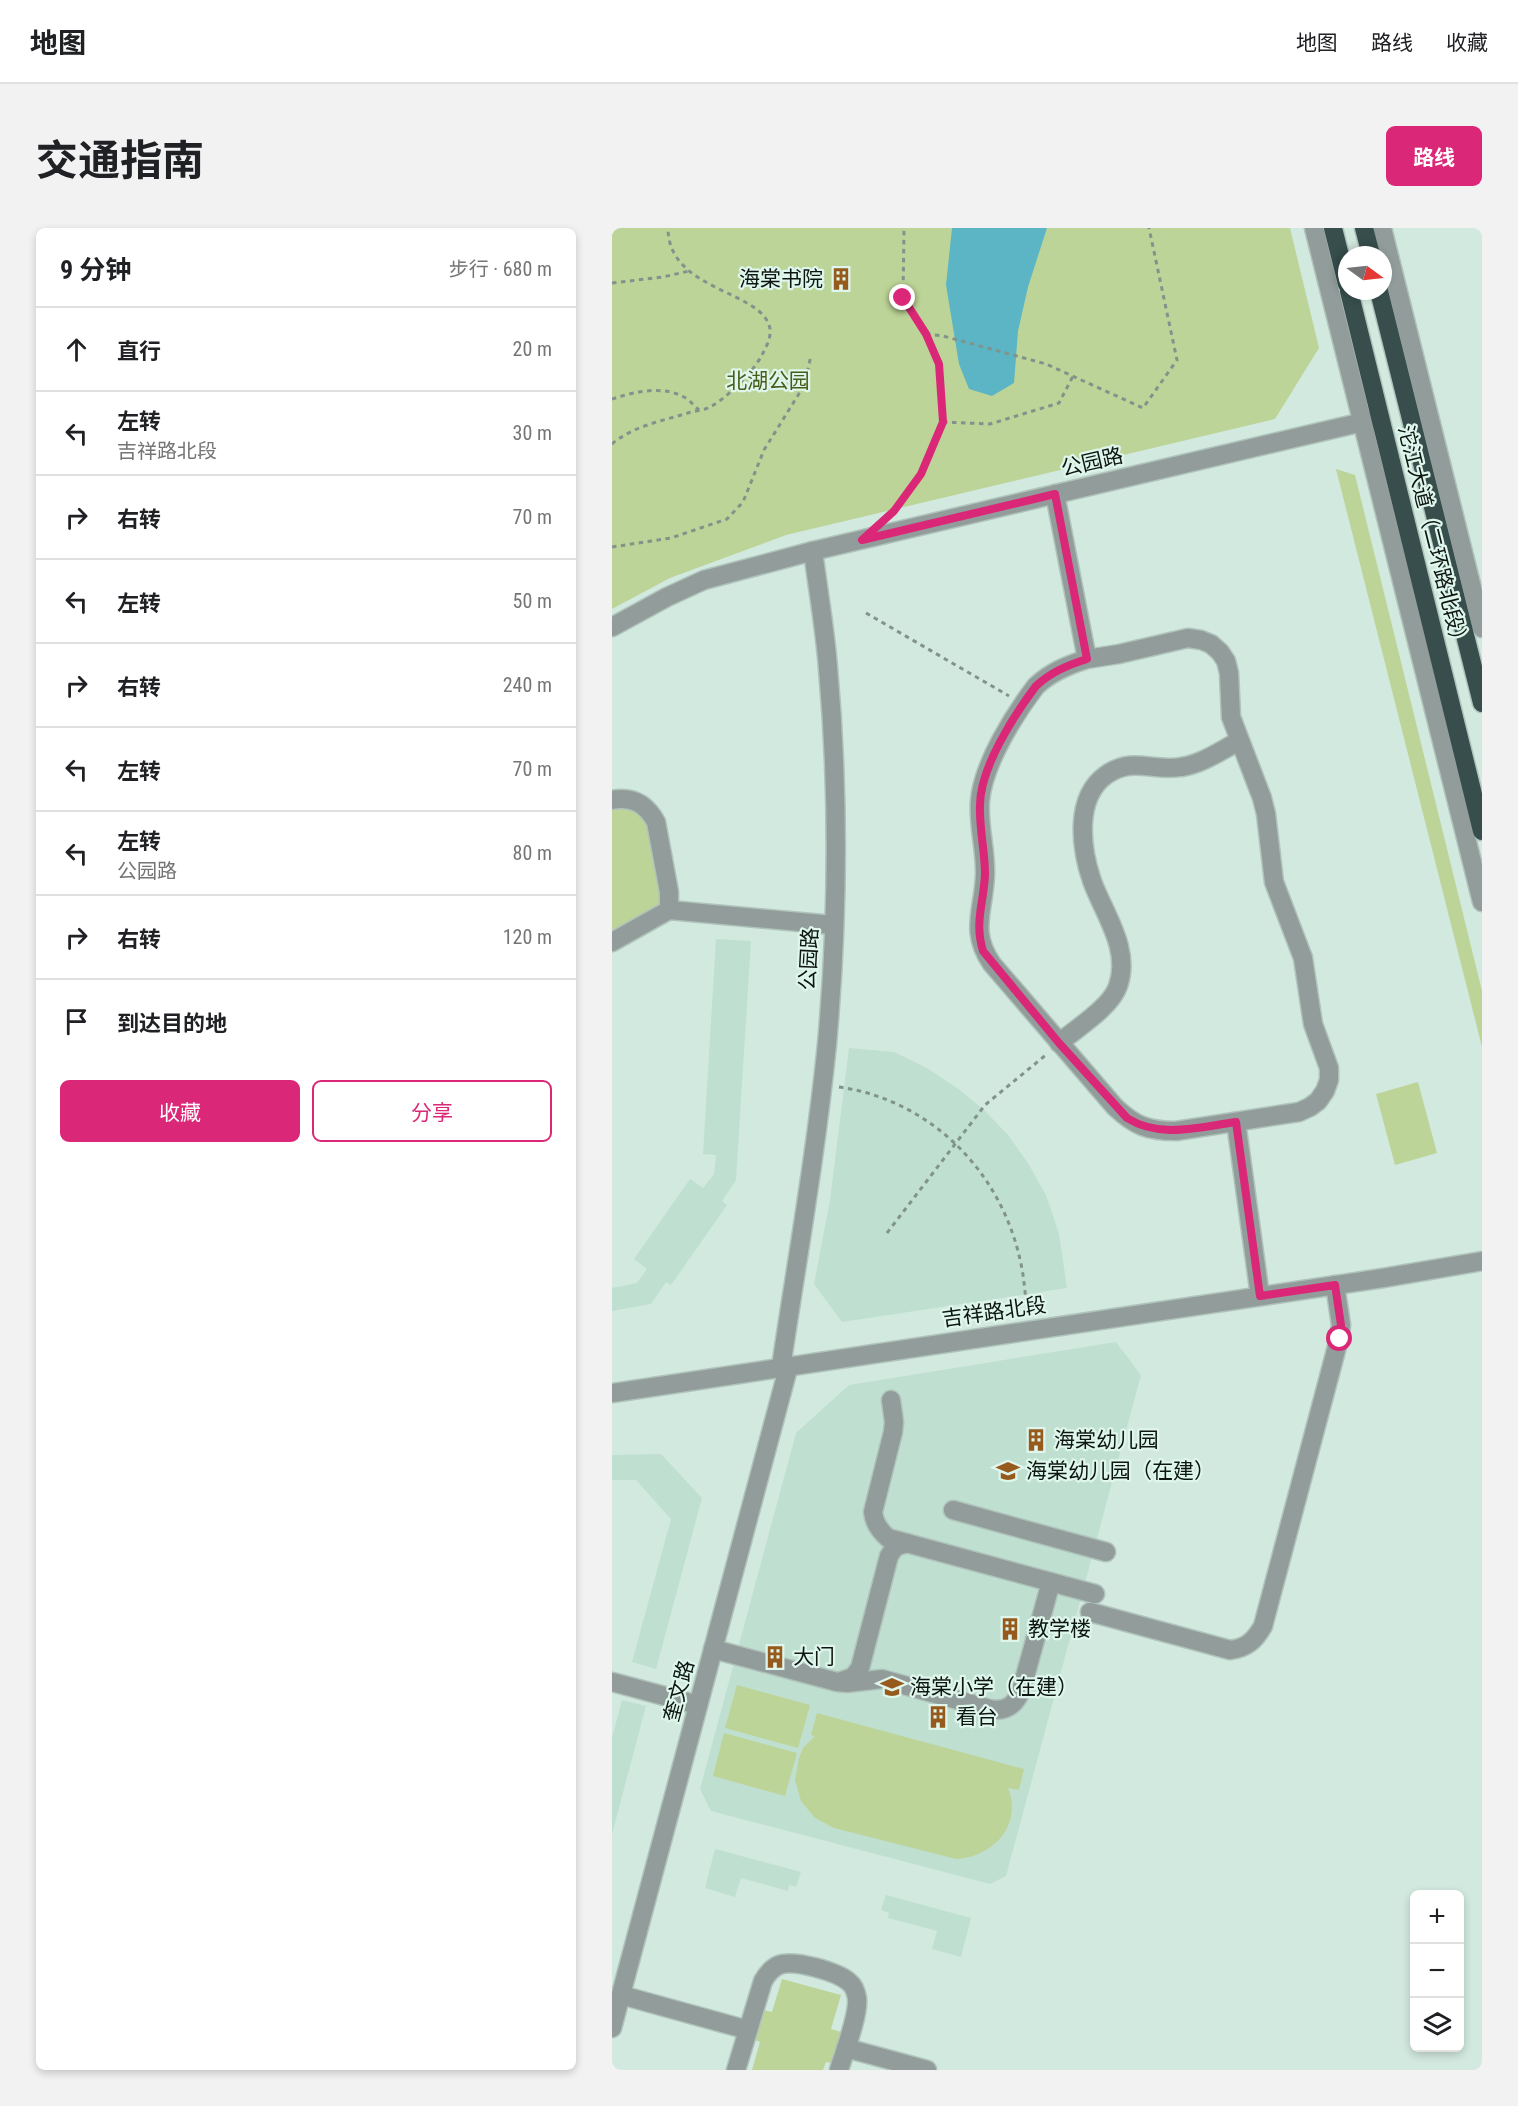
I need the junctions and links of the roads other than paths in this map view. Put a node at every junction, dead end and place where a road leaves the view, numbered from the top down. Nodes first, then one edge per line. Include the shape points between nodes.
1 (1314, 228) edge
2 (1333, 228) edge
3 (1364, 228) edge
4 (1382, 228) edge
5 (1369, 246) edge
6 (1338, 248) edge
7 (1351, 300) edge
8 (1383, 300) edge
9 (1380, 418) junction
10 (1362, 422) junction
11 (1055, 494) junction
12 (813, 551) junction
13 (1470, 593) edge
14 (612, 627) edge
15 (1482, 628) edge
16 (1087, 659) junction
17 (1482, 703) edge
18 (1239, 741) junction
19 (612, 800) edge
20 (1482, 831) edge
21 (1482, 902) edge
22 (669, 910) junction
23 (833, 925) junction
24 (612, 942) edge
25 (1059, 1043) junction
26 (1236, 1122) junction
27 (1482, 1261) edge
28 (1335, 1285) junction
29 (1260, 1296) junction
30 (785, 1366) junction
31 (612, 1393) edge
32 (891, 1400) dead end
33 (953, 1510) dead end
34 (883, 1534) junction
35 (907, 1543) junction
36 (1106, 1552) dead end
37 (889, 1556) junction
38 (1051, 1582) junction
39 (1095, 1594) dead end
40 (1090, 1612) dead end
41 (713, 1649) junction
42 (863, 1654) junction
43 (882, 1679) junction
44 (612, 1682) edge
45 (837, 1682) junction
46 (698, 1705) junction
47 (621, 1995) junction
48 (612, 2028) edge
49 (748, 2030) junction
50 (846, 2048) junction
51 (736, 2070) edge
52 (839, 2070) edge
53 (927, 2070) edge

1 - 10 street
2 - 6 highway
3 - 5 highway
4 - 13 street
7 - 9 highway, 沱江大道（二环路北段）
8 - 13 highway, 沱江大道（二环路北段）
9 - 10 street, 公园路
9 - 20 highway, 沱江大道（二环路北段）
10 - 11 street, 公园路
10 - 21 street
11 - 12 street, 公园路
11 - 16 street
12 - 14 street, 公园路 via 704,580
12 - 23 street, 公园路 via 828,667 835,786
13 - 15 street
13 - 17 highway, 沱江大道（二环路北段）
16 - 18 street via 1188,638 1211,644 1226,661 1231,717
16 - 25 street via 1068,665 1036,686 993,756 982,786 980,820 985,875 978,923 983,951
18 - 25 street via 1193,765 1118,768 1096,783 1087,797 1086,856 1118,943 1121,973 1109,1001
18 - 26 street via 1262,798 1274,882 1303,958 1313,1024 1329,1068 1329,1080 1318,1101 1299,1112
19 - 22 street via 634,800 656,822
22 - 23 street
22 - 24 street
23 - 30 street, 公园路 via 820,1112
25 - 26 street via 1115,1107 1138,1125 1176,1131
26 - 29 street
27 - 28 street, 吉祥路北段
28 - 29 street, 吉祥路北段
28 - 40 street via 1340,1339 1258,1635 1246,1646 1230,1650
29 - 30 street, 吉祥路北段
30 - 31 street, 吉祥路北段
30 - 41 street, 奎文路
32 - 34 street via 894,1432 873,1512
33 - 36 street
34 - 35 street
34 - 37 street
35 - 37 street via 895,1547
35 - 38 street
37 - 42 street
38 - 39 street
38 - 43 street via 1022,1691 1008,1708 990,1709
41 - 45 street
41 - 46 street, 奎文路
42 - 43 street via 868,1671
42 - 45 street via 860,1668 852,1677
43 - 45 street
44 - 46 street
46 - 47 street, 奎文路
47 - 48 street, 奎文路
47 - 49 street
49 - 50 street via 766,1975 779,1965 794,1963 837,1974 853,1986 857,2008
49 - 51 street
50 - 52 street
50 - 53 street

